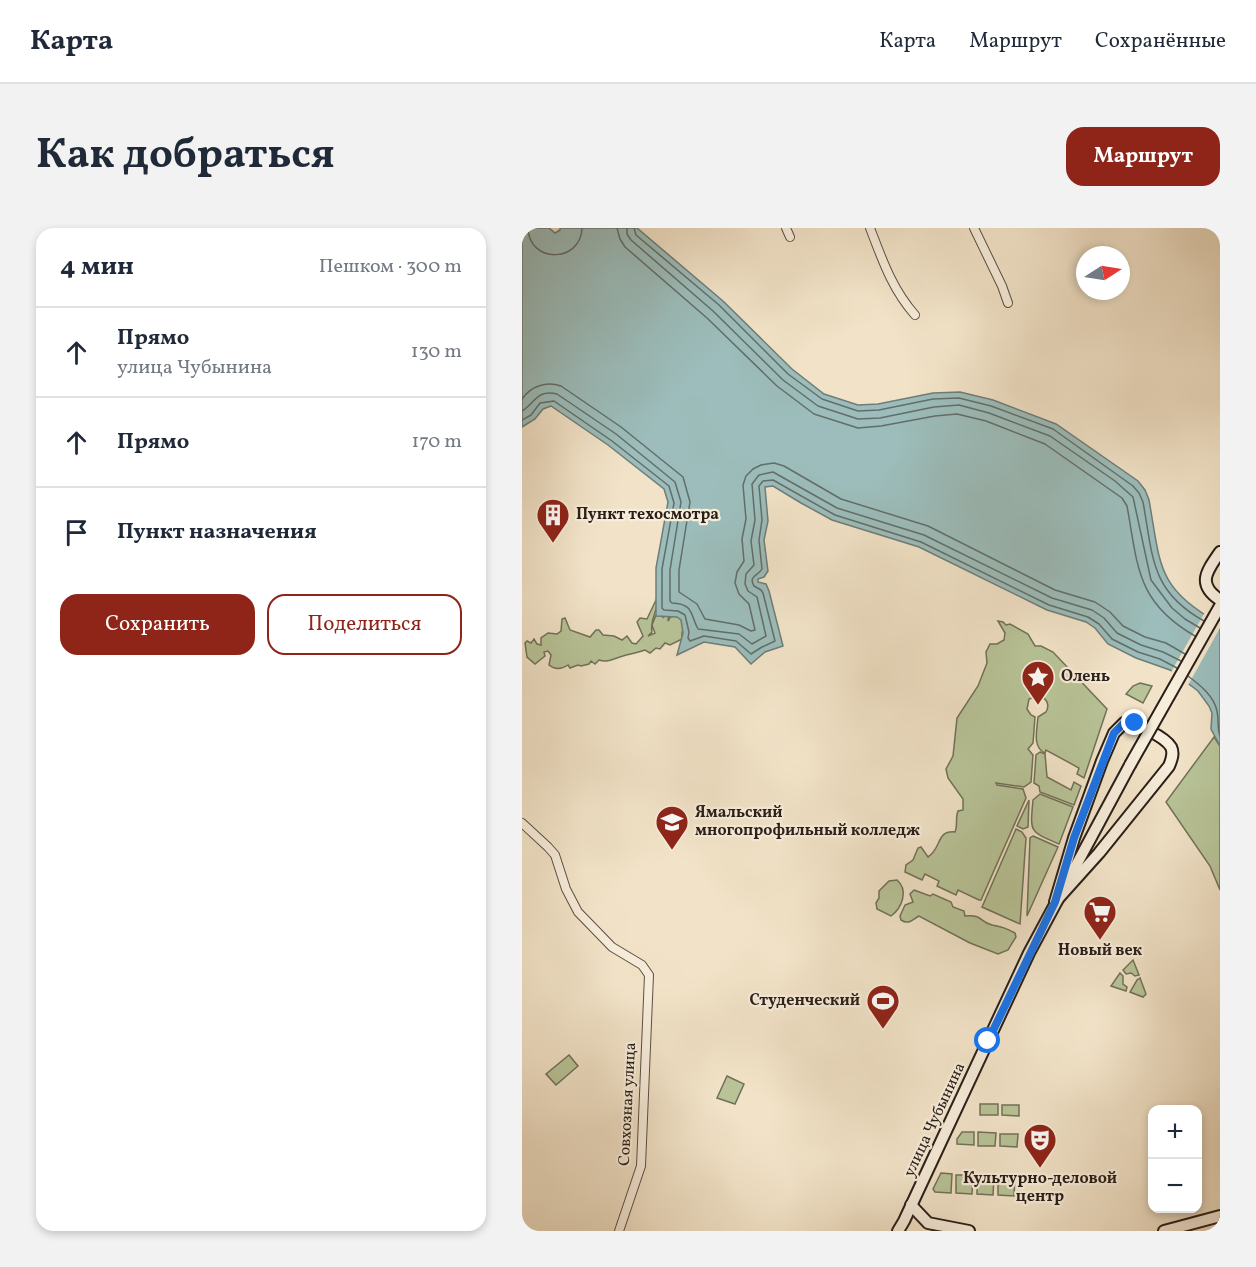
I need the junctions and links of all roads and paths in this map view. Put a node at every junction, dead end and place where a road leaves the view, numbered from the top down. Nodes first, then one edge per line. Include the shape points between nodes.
1 (786, 228) edge
2 (870, 228) edge
3 (974, 228) edge
4 (790, 237) dead end
5 (1008, 303) dead end
6 (915, 315) dead end
7 (1220, 552) edge
8 (1220, 600) edge
9 (1220, 606) edge
10 (522, 823) edge
11 (1055, 902) junction
12 (911, 1205) junction
13 (1220, 1216) edge
14 (619, 1231) edge
15 (898, 1231) edge
16 (969, 1231) edge
17 (1164, 1231) edge

1 - 4 street
2 - 6 street via 891,281
3 - 5 street
7 - 8 main road via 1205,581
9 - 11 main road, улица Чубынина, bridge
10 - 14 street, Совхозная улица via 555,855 578,912 612,947 642,965 649,975 641,1166
11 - 11 main road via 1170,766 1173,753 1167,742 1135,723 1124,723 1114,733 1074,838
11 - 12 main road, улица Чубынина
12 - 15 main road, улица Чубынина
12 - 16 main road via 928,1223
13 - 17 main road

